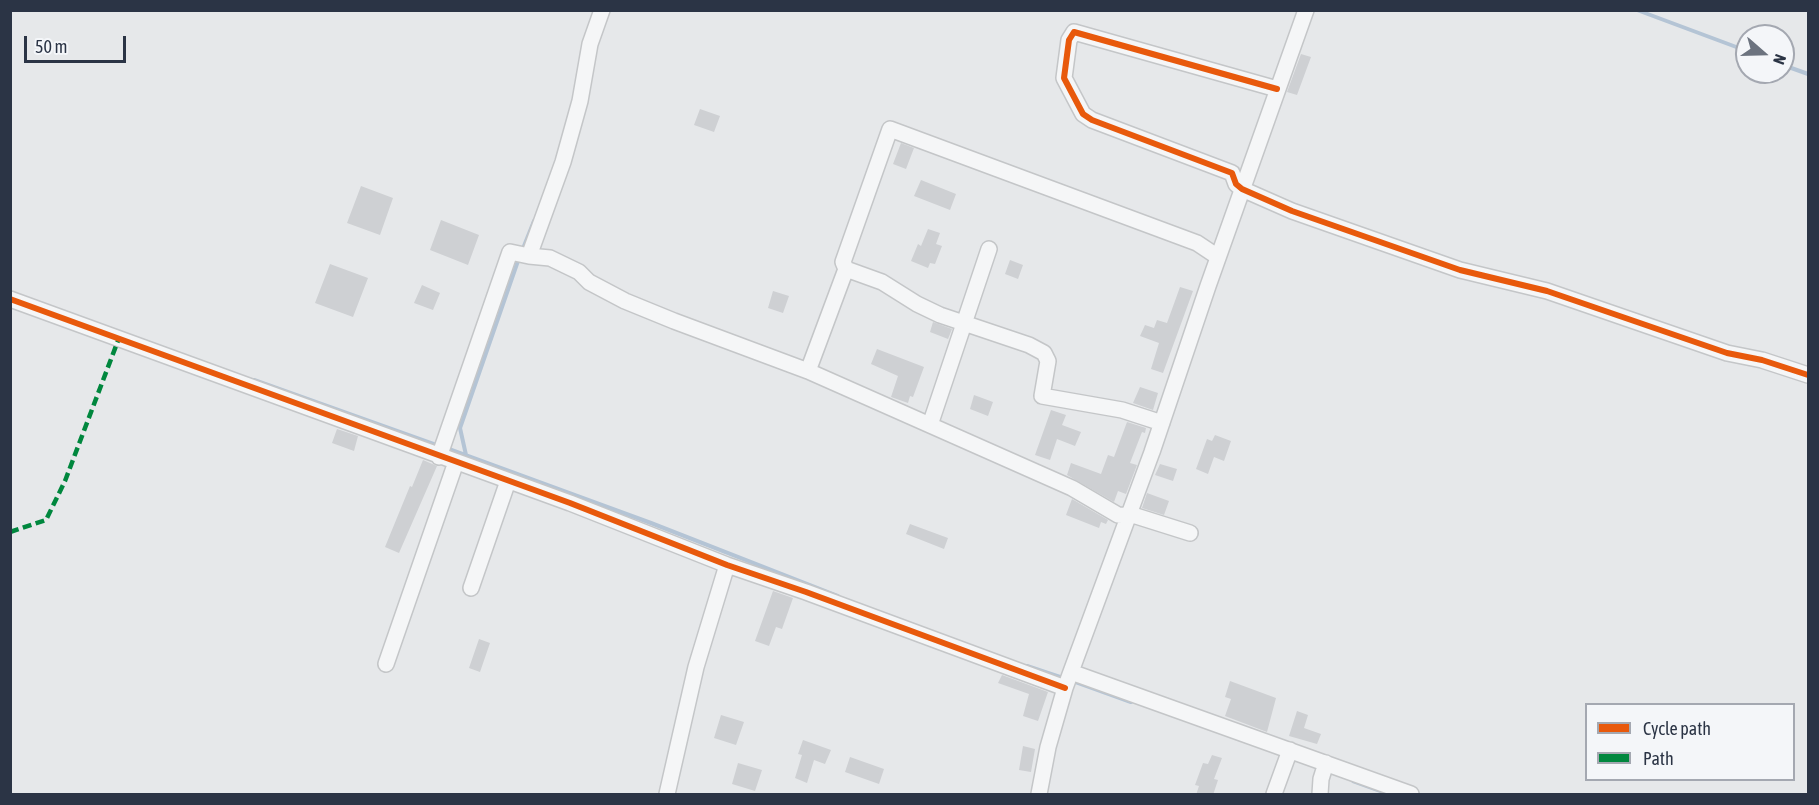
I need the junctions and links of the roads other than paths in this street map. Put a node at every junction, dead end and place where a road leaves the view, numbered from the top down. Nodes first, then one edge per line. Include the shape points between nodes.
1 (602, 10) edge
2 (1306, 10) edge
3 (1277, 89) junction
4 (1242, 189) junction
5 (989, 249) dead end
6 (529, 256) junction
7 (1218, 257) junction
8 (846, 269) junction
9 (10, 299) edge
10 (964, 324) junction
11 (808, 371) junction
12 (1809, 375) edge
13 (1162, 423) junction
14 (930, 425) junction
15 (440, 457) junction
16 (456, 462) junction
17 (508, 481) junction
18 (1127, 516) junction
19 (1190, 534) dead end
20 (727, 565) junction
21 (471, 588) dead end
22 (386, 664) dead end
23 (1071, 672) junction
24 (1065, 688) junction
25 (1290, 750) junction
26 (1326, 763) junction
27 (667, 795) edge
28 (1039, 795) edge
29 (1274, 795) edge
30 (1320, 795) edge
31 (1411, 795) edge

1 - 6 street via 590,44 563,162
2 - 3 street
3 - 4 street
3 - 4 street via 1074,33 1069,40 1064,78 1083,114 1232,173
4 - 7 street
4 - 12 street via 1292,211 1460,270 1547,291 1727,353
5 - 10 street
6 - 11 street via 550,258 626,301
6 - 15 street via 510,252
7 - 8 street via 1197,243 890,129 843,262
7 - 13 street
8 - 10 street via 882,282 917,304
8 - 11 street
9 - 15 street
10 - 13 street via 1044,353 1048,361 1042,396 1122,410
10 - 14 street
11 - 14 street
13 - 18 street
14 - 18 street
15 - 16 street
16 - 17 street
16 - 22 street
17 - 20 street
17 - 21 street
18 - 19 street
18 - 23 street
20 - 24 street
20 - 27 street via 696,667
23 - 24 street
23 - 25 street
24 - 28 street
25 - 26 street
25 - 29 street
26 - 30 street
26 - 31 street

